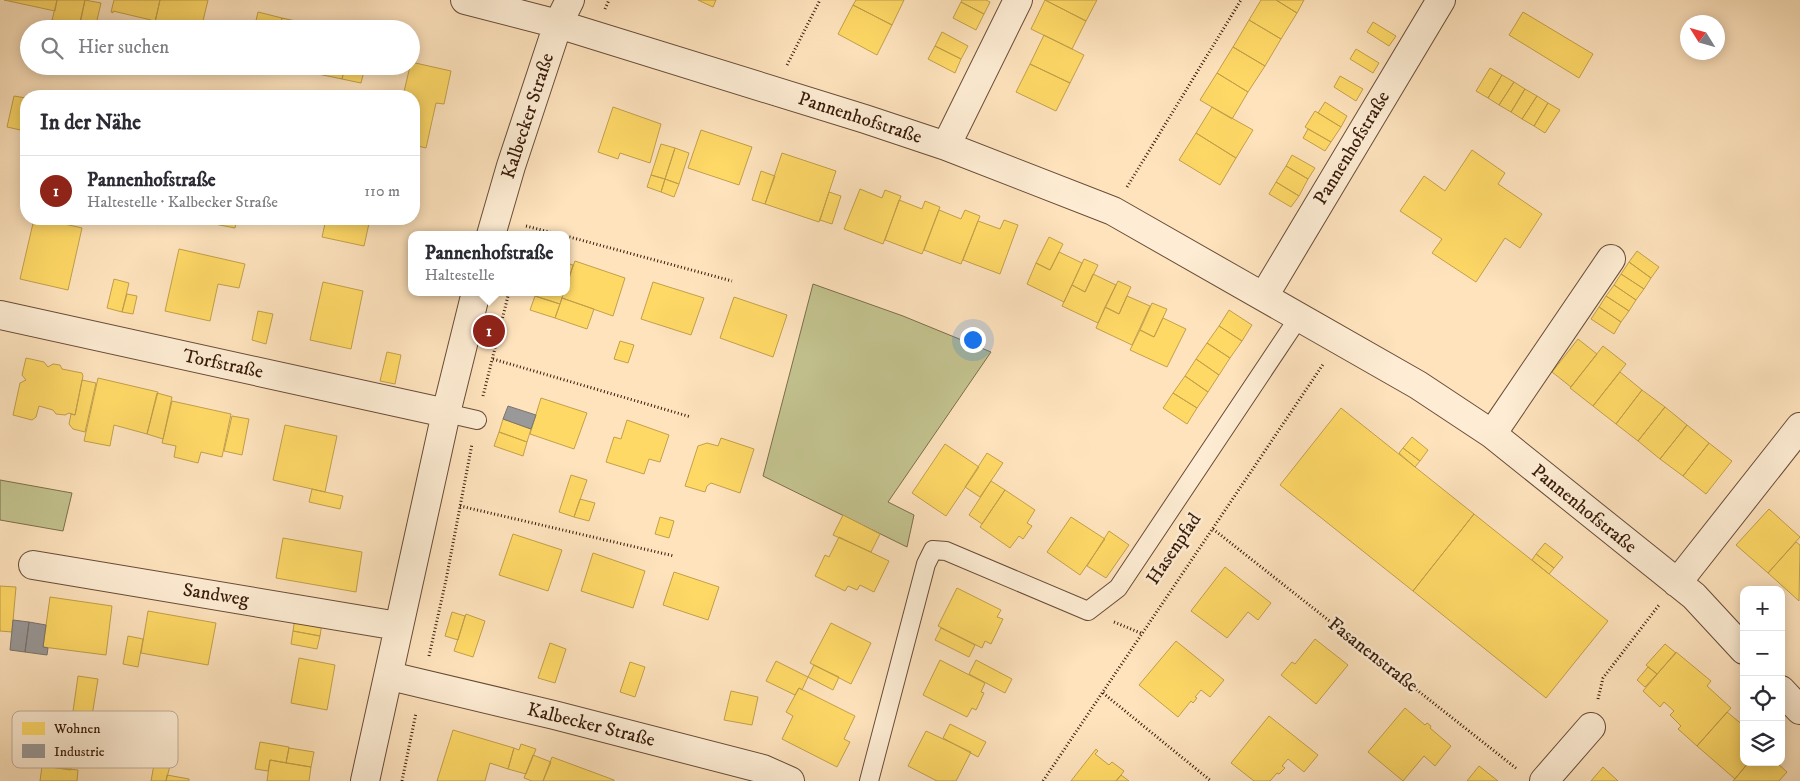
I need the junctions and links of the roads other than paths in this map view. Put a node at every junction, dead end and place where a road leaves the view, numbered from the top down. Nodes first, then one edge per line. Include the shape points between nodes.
1 (465, 0) edge
2 (570, 0) edge
3 (1018, 0) edge
4 (1441, 0) edge
5 (558, 24) junction
6 (946, 146) junction
7 (493, 231) edge
8 (1611, 259) dead end
9 (475, 296) edge
10 (1264, 296) junction
11 (0, 315) edge
12 (1299, 317) junction
13 (446, 413) junction
14 (477, 420) road end
15 (1800, 427) edge
16 (1492, 434) junction
17 (33, 565) dead end
18 (1677, 583) junction
19 (398, 626) junction
20 (1740, 646) edge
21 (390, 676) junction
22 (1785, 694) edge
23 (1800, 710) edge
24 (1591, 727) road end
25 (365, 781) edge
26 (790, 781) edge
27 (869, 781) edge
28 (1544, 781) edge

1 - 5 street, Pannenhofstraße
2 - 5 street, Kalbecker Straße
3 - 6 street, Pannenhofstraße
4 - 10 street, Pannenhofstraße
5 - 6 street, Pannenhofstraße
5 - 7 street, Kalbecker Straße
6 - 10 street, Pannenhofstraße via 1113,211
8 - 16 street
9 - 13 street
10 - 12 street, Pannenhofstraße
11 - 13 street, Torfstraße
12 - 16 street, Pannenhofstraße via 1418,385
12 - 27 lane via 1118,588 1088,611 946,551 933,550 926,564
13 - 14 lane
13 - 19 street
15 - 18 street
16 - 18 street, Pannenhofstraße
17 - 19 street, Sandweg
18 - 20 street, Pannenhofstraße via 1694,596
19 - 21 street
21 - 25 street
21 - 26 street, Kalbecker Straße via 763,769
22 - 23 street
24 - 28 street

